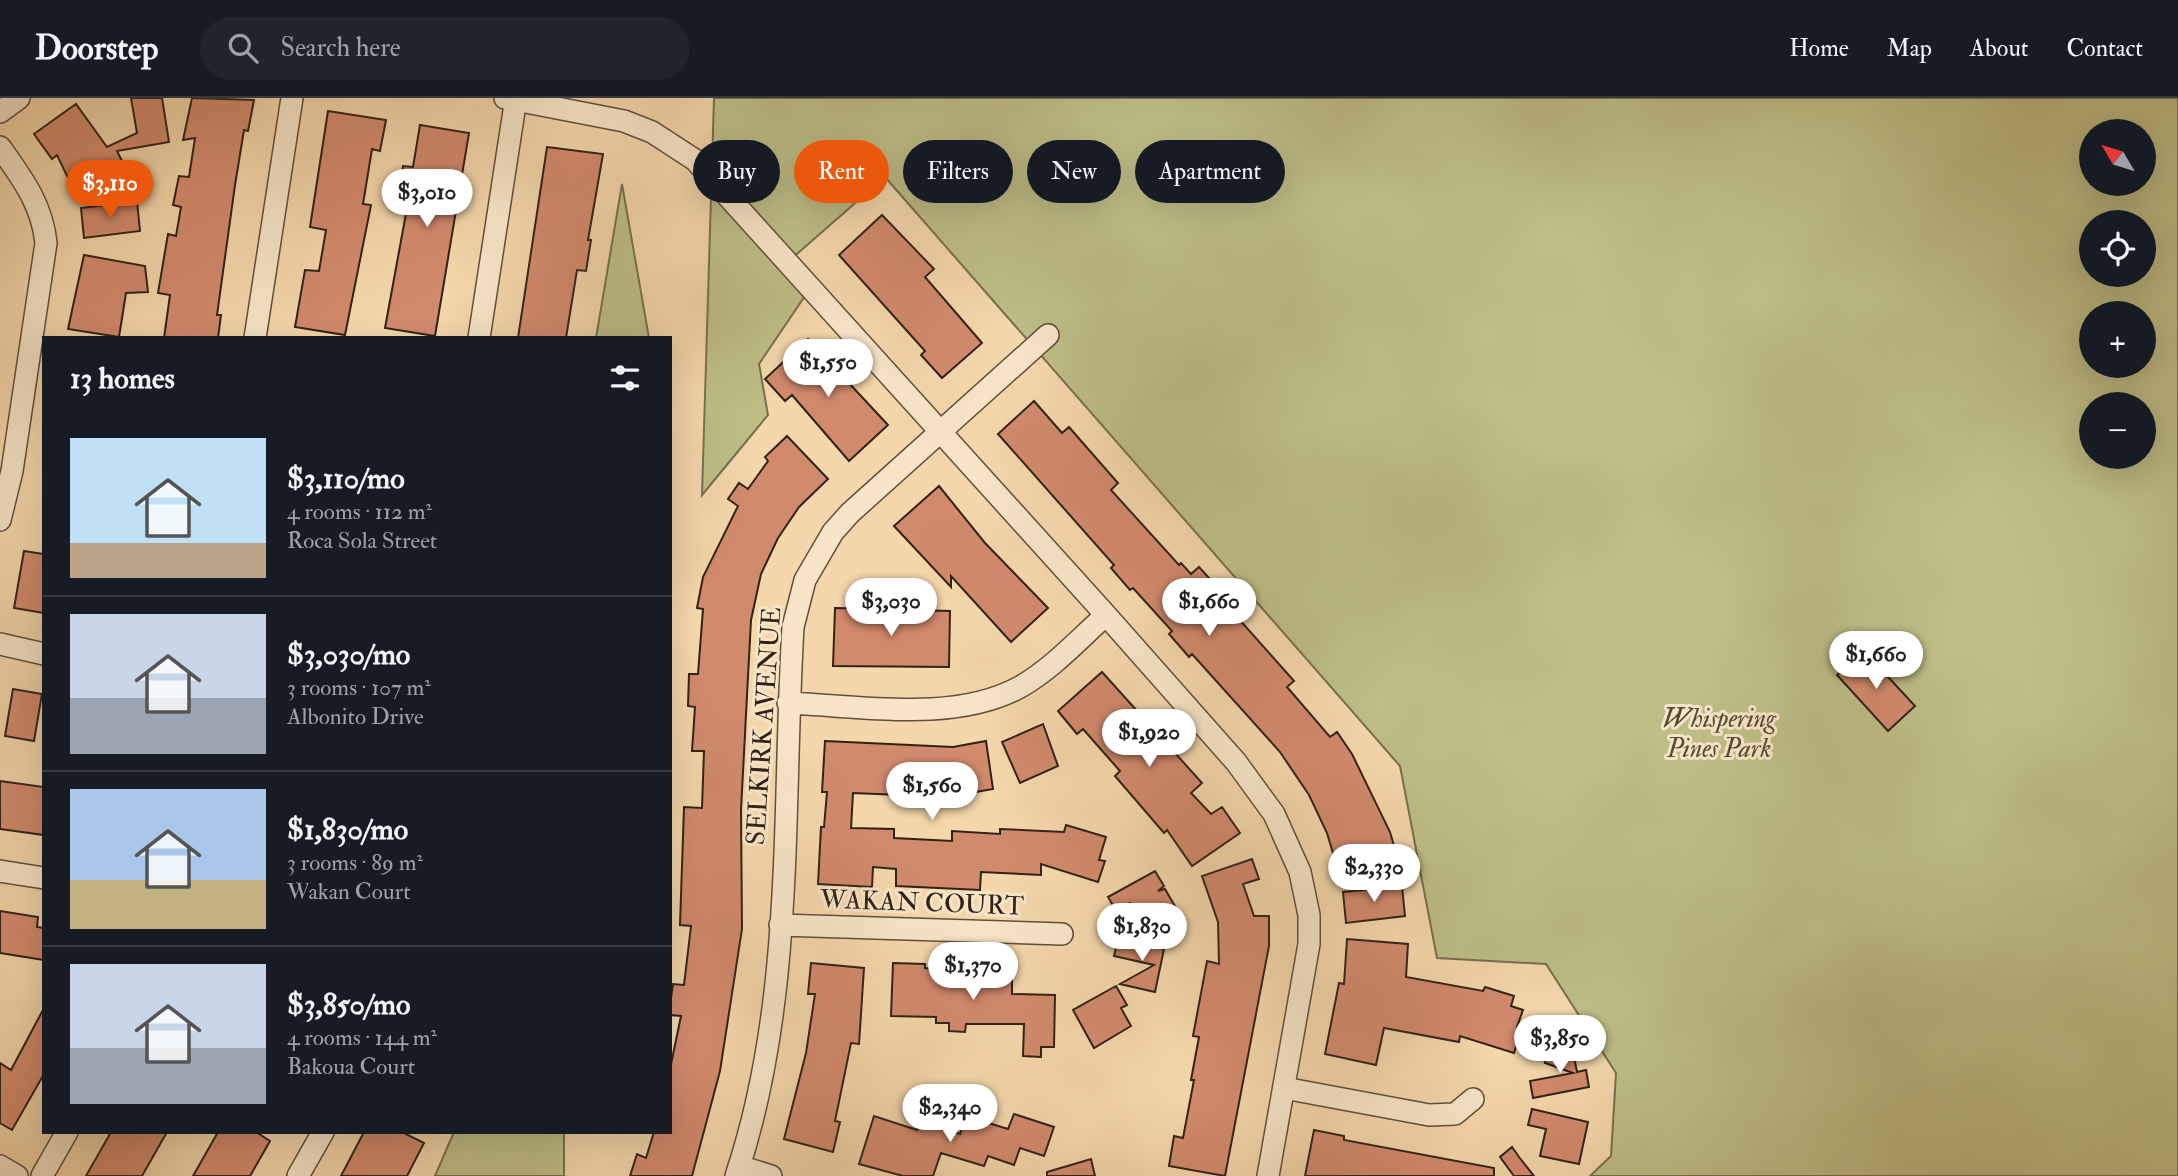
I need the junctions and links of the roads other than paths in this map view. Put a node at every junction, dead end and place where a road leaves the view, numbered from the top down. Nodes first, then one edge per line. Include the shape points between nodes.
1 (19, 98) edge
2 (292, 98) edge
3 (513, 99) edge
4 (0, 112) edge
5 (0, 147) edge
6 (1048, 335) dead end
7 (255, 336) edge
8 (479, 336) edge
9 (943, 431) junction
10 (0, 520) edge
11 (1106, 615) junction
12 (0, 645) edge
13 (42, 654) edge
14 (789, 703) junction
15 (0, 871) edge
16 (42, 877) edge
17 (780, 925) junction
18 (1062, 934) dead end
19 (1284, 1088) junction
20 (1472, 1099) dead end
21 (67, 1134) edge
22 (322, 1134) edge
23 (0, 1166) edge
24 (737, 1171) edge
25 (17, 1176) edge
26 (42, 1176) edge
27 (298, 1176) edge
28 (771, 1176) edge
29 (1268, 1176) edge

1 - 4 street
2 - 7 street
3 - 8 street
3 - 9 street via 624,121 652,132 695,160
5 - 10 street via 35,197 46,243 12,471
6 - 9 street, SELKIRK AVENUE
9 - 11 street
9 - 14 street, SELKIRK AVENUE via 850,513 817,555 798,602
11 - 14 street via 1023,686 983,702 929,709
11 - 19 street via 1253,783 1294,855 1306,901 1309,944
12 - 13 street
14 - 17 street, SELKIRK AVENUE
15 - 16 street
17 - 18 street, WAKAN COURT
17 - 24 street, SELKIRK AVENUE via 767,1054
19 - 20 street via 1429,1115 1455,1114
19 - 29 street
21 - 26 street
22 - 27 street
23 - 25 street
24 - 28 street

